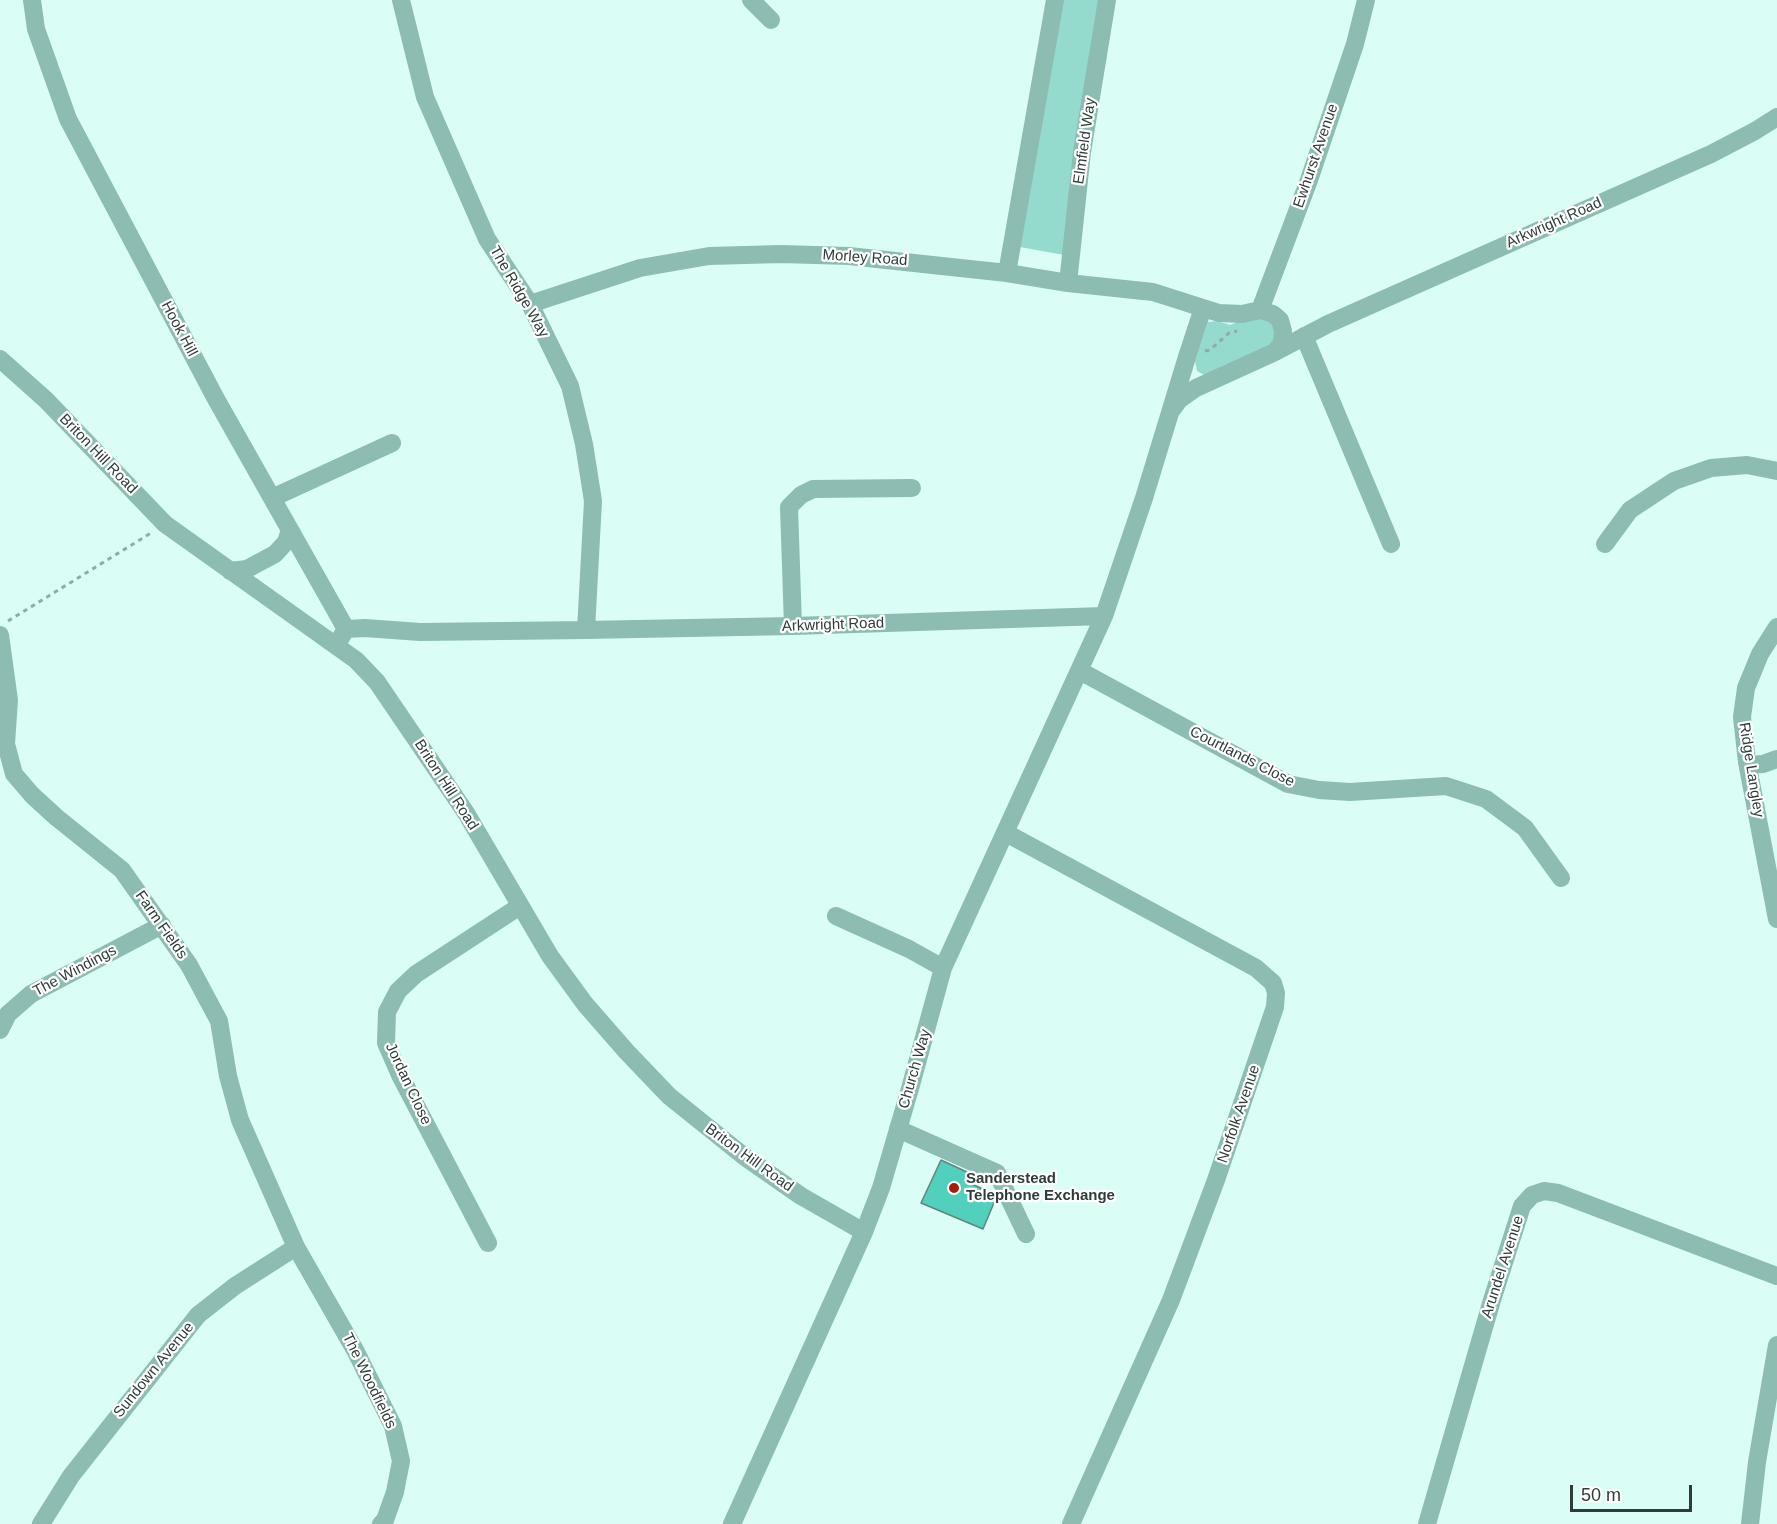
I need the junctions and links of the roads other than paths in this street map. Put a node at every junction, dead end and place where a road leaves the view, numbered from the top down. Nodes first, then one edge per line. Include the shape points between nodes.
1 (32, 0) edge
2 (401, 0) edge
3 (751, 0) edge
4 (1055, 0) edge
5 (1107, 0) edge
6 (1366, 0) edge
7 (771, 20) dead end
8 (1777, 117) edge
9 (1007, 273) junction
10 (1068, 283) junction
11 (530, 304) junction
12 (1203, 308) junction
13 (1263, 312) junction
14 (1328, 324) junction
15 (1304, 336) junction
16 (1275, 352) junction
17 (1193, 356) junction
18 (0, 359) edge
19 (1215, 379) junction
20 (1171, 411) junction
21 (392, 443) dead end
22 (1777, 471) edge
23 (912, 488) dead end
24 (272, 498) junction
25 (290, 530) junction
26 (1391, 544) dead end
27 (1605, 544) dead end
28 (230, 570) junction
29 (1104, 616) junction
30 (793, 626) junction
31 (1777, 627) edge
32 (346, 629) junction
33 (586, 630) junction
34 (0, 635) edge
35 (336, 646) junction
36 (1080, 671) junction
37 (1777, 759) edge
38 (1748, 765) junction
39 (1006, 833) junction
40 (1561, 878) dead end
41 (520, 906) junction
42 (836, 916) dead end
43 (1777, 920) edge
44 (162, 925) junction
45 (944, 968) junction
46 (0, 1030) edge
47 (898, 1129) junction
48 (864, 1232) junction
49 (1026, 1234) dead end
50 (488, 1243) dead end
51 (296, 1247) junction
52 (1777, 1276) edge
53 (1777, 1345) edge
54 (40, 1524) edge
55 (381, 1524) edge
56 (732, 1524) edge
57 (1071, 1524) edge
58 (1426, 1524) edge
59 (1750, 1524) edge

1 - 24 street, Hook Hill via 36,28 68,119
2 - 11 street, The Ridge Way via 424,97 488,239
3 - 7 street
4 - 9 street
5 - 10 street, Elmfield Way via 1082,152
6 - 13 street, Ewhurst Avenue via 1355,44
8 - 14 street, Arkwright Road via 1711,154
9 - 10 street, Morley Road
9 - 11 street, Morley Road via 849,256 709,256 640,268
10 - 12 street, Morley Road via 1153,292
11 - 33 street, The Ridge Way via 570,386 584,444 593,501
12 - 13 street, Arkwright Road via 1219,313
12 - 17 street, Arkwright Road
13 - 14 street, Arkwright Road via 1303,325
13 - 16 street via 1280,320 1283,331
14 - 15 street, Arkwright Road
15 - 16 street, Arkwright Road
15 - 26 street
16 - 19 street, Arkwright Road
17 - 19 street via 1192,375 1200,380
17 - 20 street, Arkwright Road
18 - 28 street, Briton Hill Road via 46,400 165,524
19 - 20 street, Arkwright Road via 1188,393
20 - 29 street, Arkwright Road
21 - 24 street
22 - 27 street via 1748,465 1711,468 1674,481 1630,510
23 - 30 street via 813,489 789,507
24 - 25 street, Hook Hill
25 - 28 street via 275,554 247,569
25 - 32 street, Hook Hill
28 - 35 street, Briton Hill Road
29 - 30 street, Arkwright Road
29 - 36 street, Church Way
30 - 33 street, Arkwright Road
31 - 38 street, Ridge Langley via 1746,688 1742,717
32 - 33 street, Arkwright Road
32 - 35 street
34 - 44 street, Farm Fields via 9,700 6,744 14,774 56,817 122,870
35 - 41 street, Briton Hill Road via 376,682 466,813
36 - 39 street, Church Way
36 - 40 street, Courtlands Close via 1288,784 1350,792 1446,786 1486,799 1526,828
37 - 38 street
38 - 43 street, Ridge Langley
39 - 45 street, Church Way
39 - 57 street, Norfolk Avenue via 1256,968 1273,983 1276,993 1264,1040 1175,1289
41 - 48 street, Briton Hill Road via 585,1004 669,1096 745,1158
41 - 50 street, Jordan Close via 416,974 398,991 387,1012 387,1043 400,1075
42 - 45 street
44 - 46 street, The Windings via 31,994 8,1014
44 - 51 street, Farm Fields via 219,1021 240,1120
45 - 47 street, Church Way
47 - 48 street, Church Way
47 - 49 street via 997,1173
48 - 56 street, Church Way
51 - 54 street, Sundown Avenue via 198,1315 70,1476
51 - 55 street, The Woodfields via 393,1426 400,1461 396,1492
52 - 58 street, Arundel Avenue via 1558,1193 1532,1195 1522,1206
53 - 59 street

